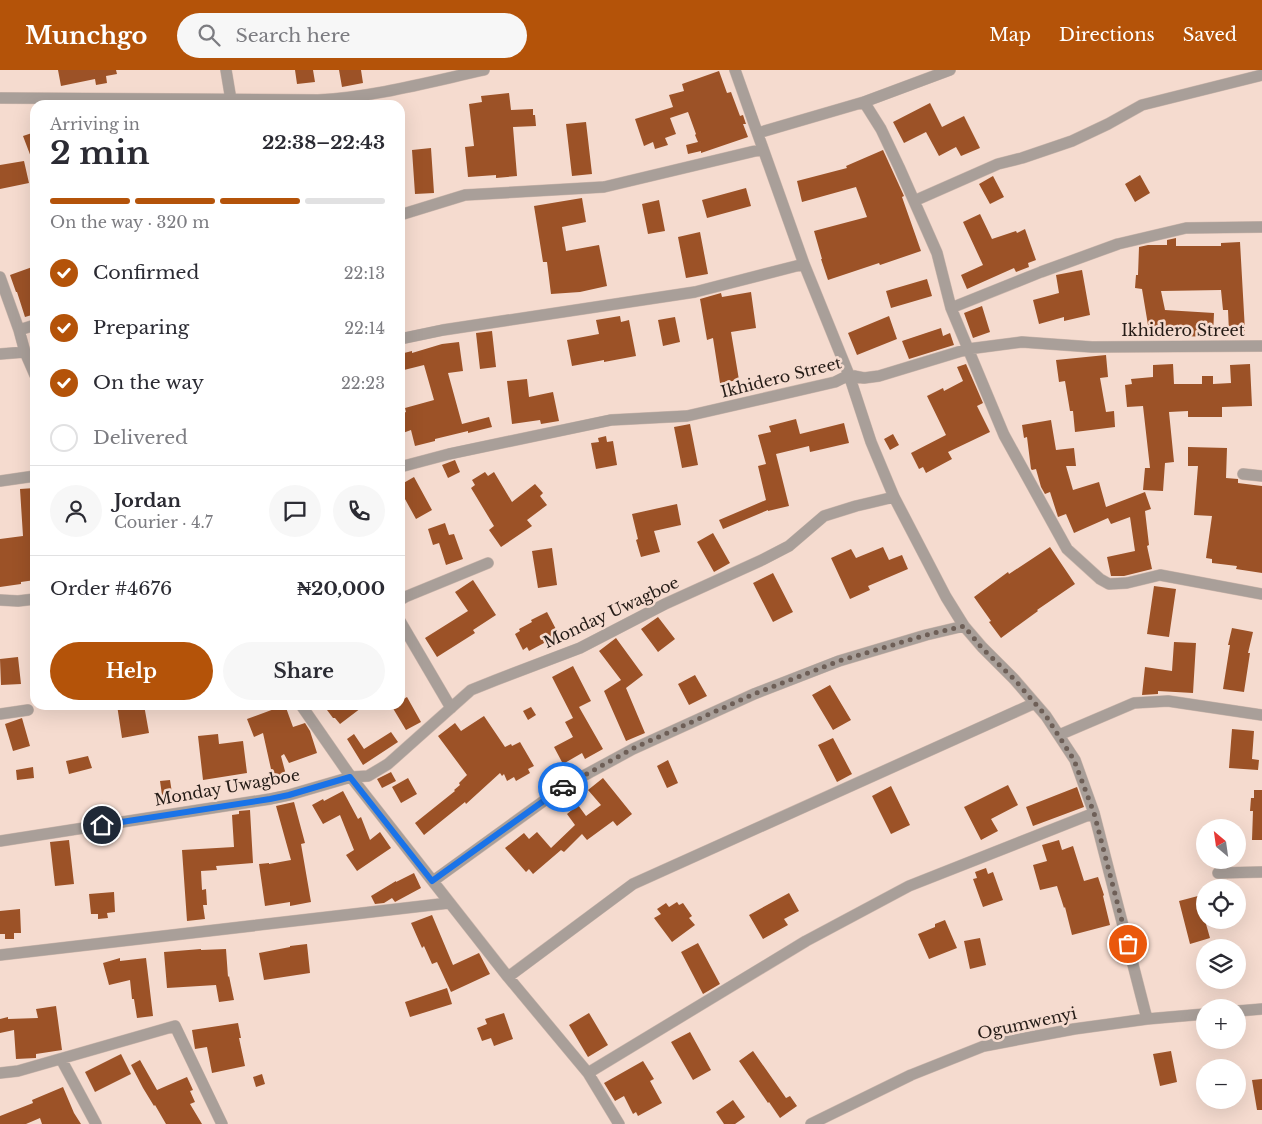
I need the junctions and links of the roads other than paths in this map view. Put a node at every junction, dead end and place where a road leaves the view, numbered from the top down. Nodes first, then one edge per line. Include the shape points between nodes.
1 (226, 70) edge
2 (484, 70) edge
3 (735, 70) edge
4 (950, 70) edge
5 (1262, 75) edge
6 (0, 98) edge
7 (231, 100) junction
8 (864, 102) junction
9 (758, 133) junction
10 (763, 149) junction
11 (914, 201) junction
12 (405, 213) edge
13 (1262, 227) edge
14 (804, 264) junction
15 (0, 277) edge
16 (951, 308) junction
17 (30, 327) edge
18 (19, 330) junction
19 (405, 339) edge
20 (1262, 346) edge
21 (968, 349) junction
22 (25, 352) junction
23 (0, 354) edge
24 (30, 364) edge
25 (849, 375) junction
26 (405, 467) edge
27 (1243, 474) dead end
28 (1262, 476) edge
29 (30, 477) edge
30 (0, 481) edge
31 (894, 497) junction
32 (488, 563) dead end
33 (1262, 594) edge
34 (405, 597) edge
35 (30, 599) edge
36 (0, 600) edge
37 (964, 626) junction
38 (405, 630) edge
39 (1035, 704) junction
40 (451, 708) junction
41 (28, 710) dead end
42 (304, 710) edge
43 (0, 714) edge
44 (1262, 715) edge
45 (1059, 735) junction
46 (350, 777) junction
47 (1094, 813) junction
48 (0, 841) edge
49 (1262, 872) edge
50 (1218, 873) dead end
51 (432, 881) junction
52 (449, 903) junction
53 (0, 955) edge
54 (508, 978) junction
55 (1262, 1009) edge
56 (1246, 1010) edge
57 (1196, 1015) edge
58 (1147, 1019) junction
59 (61, 1059) junction
60 (0, 1073) edge
61 (588, 1073) junction
62 (96, 1124) edge
63 (222, 1124) edge
64 (619, 1124) edge
65 (811, 1124) edge

1 - 7 street
2 - 7 street via 337,99
3 - 9 street
4 - 8 street
5 - 11 street via 1142,105 1072,141 998,164
6 - 7 street
8 - 9 street
8 - 11 street via 881,129
9 - 10 street
10 - 12 street via 604,187 465,195
10 - 14 street
11 - 16 street via 937,253
13 - 16 street via 1186,228 1118,244
14 - 19 street via 695,292 443,330
14 - 25 street
15 - 18 street
16 - 21 street
17 - 18 street
18 - 22 street
20 - 21 street, Ikhidero Street via 1092,347 1022,342
21 - 25 street, Ikhidero Street via 879,376
21 - 33 street via 1004,435 1067,549 1100,580 1109,584 1127,583 1160,574
22 - 23 street
22 - 24 street
25 - 26 street, Ikhidero Street via 835,382 687,416 611,420 449,454
25 - 31 street via 871,442
27 - 28 street
29 - 30 street
31 - 37 street
31 - 40 street, Monday Uwagboe via 824,516 789,546 580,648 471,690
32 - 34 street
35 - 36 street
37 - 39 street
37 - 51 street via 839,661 754,694 634,748 563,787
38 - 40 street
39 - 45 street
39 - 54 street via 633,884
40 - 46 street, Monday Uwagboe via 388,764 368,776
41 - 43 street
42 - 46 street
44 - 45 street via 1168,701 1143,702 1122,707
45 - 47 street via 1074,760
46 - 48 street, Monday Uwagboe via 270,799
46 - 51 street
47 - 58 street
47 - 61 street via 909,886 806,941
49 - 50 street
51 - 52 street
52 - 53 street
52 - 54 street
54 - 61 street
55 - 56 street
57 - 58 street, Ogumwenyi
58 - 65 street, Ogumwenyi via 984,1046 912,1075
59 - 60 street
59 - 62 street
59 - 63 street via 175,1026
61 - 64 street

